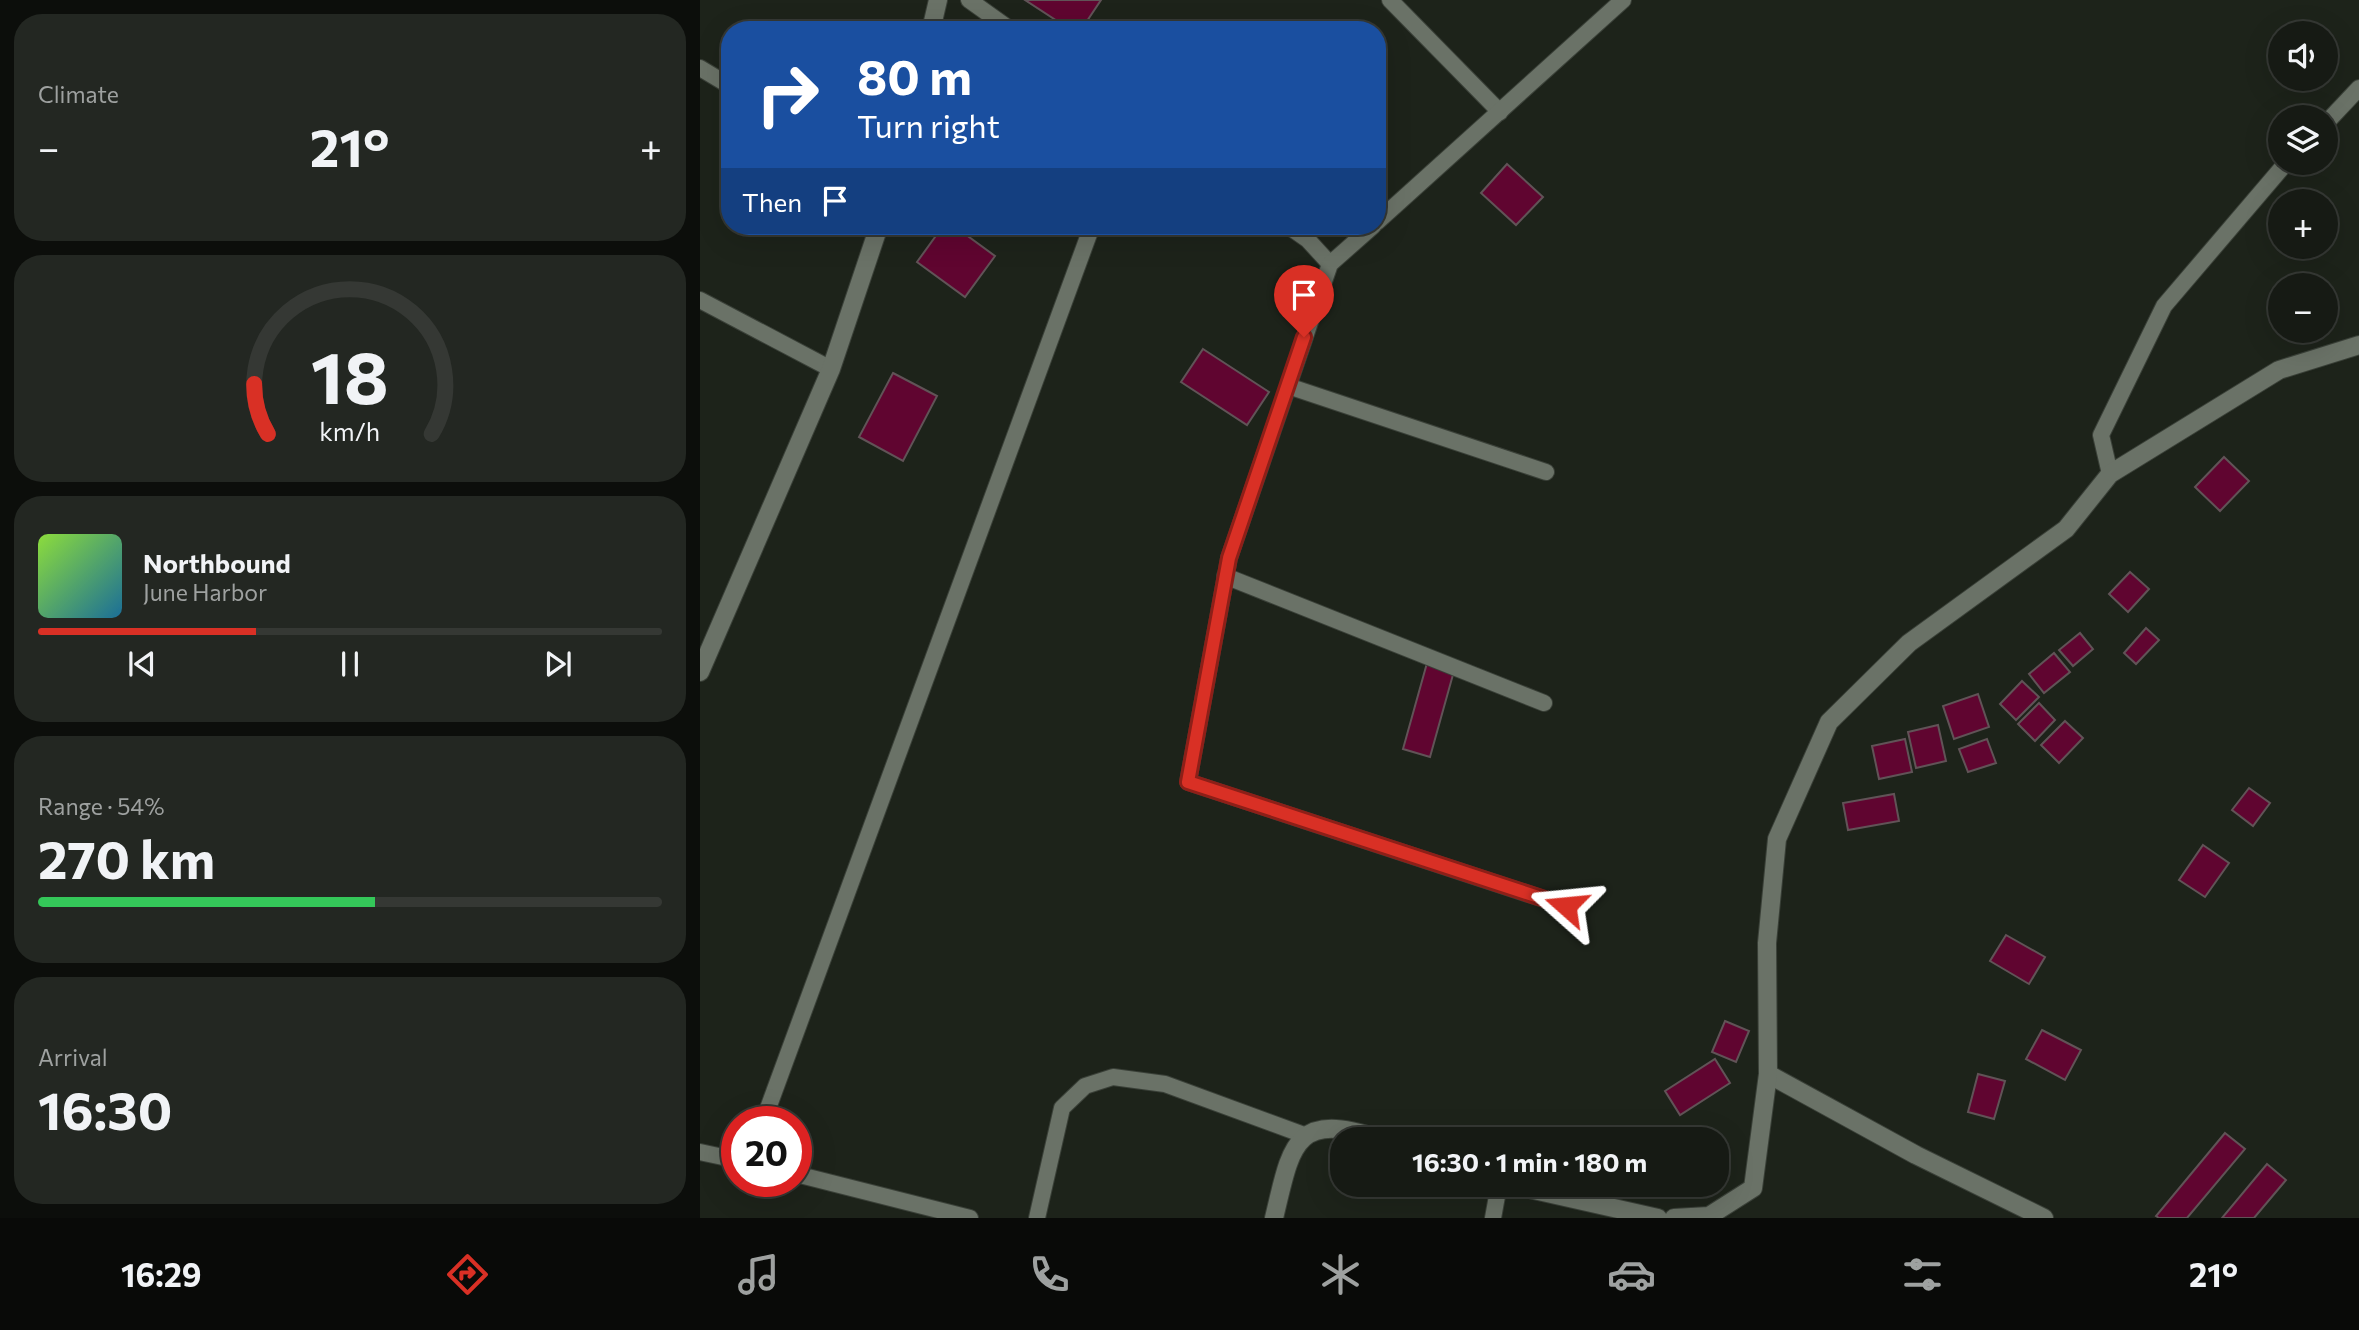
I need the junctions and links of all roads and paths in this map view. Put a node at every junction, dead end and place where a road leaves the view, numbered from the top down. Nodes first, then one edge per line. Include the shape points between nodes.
1 (938, 0) edge
2 (969, 0) edge
3 (1390, 0) edge
4 (1623, 0) edge
5 (933, 21) edge
6 (998, 21) edge
7 (700, 68) edge
8 (721, 81) edge
9 (2359, 88) edge
10 (2338, 110) edge
11 (1500, 112) junction
12 (2276, 175) edge
13 (1386, 214) edge
14 (876, 235) edge
15 (1089, 235) edge
16 (1301, 235) edge
17 (1363, 235) edge
18 (1329, 264) junction
19 (700, 300) edge
20 (2359, 345) edge
21 (831, 369) junction
22 (1288, 386) junction
23 (1546, 472) dead end
24 (2110, 474) junction
25 (1225, 576) junction
26 (700, 672) edge
27 (1545, 703) dead end
28 (1566, 906) dead end
29 (1768, 1074) junction
30 (769, 1106) edge
31 (1330, 1129) edge
32 (1304, 1135) junction
33 (700, 1152) edge
34 (721, 1157) edge
35 (812, 1178) edge
36 (1497, 1197) edge
37 (1565, 1197) edge
38 (970, 1218) edge
39 (1037, 1218) edge
40 (1274, 1218) edge
41 (1493, 1218) edge
42 (1658, 1218) edge
43 (1674, 1218) edge
44 (2043, 1218) edge

1 - 5 street
2 - 6 lane
3 - 11 lane
4 - 11 lane
7 - 8 lane
9 - 10 lane
11 - 13 lane
12 - 24 lane via 2164,306 2101,435
14 - 21 street
15 - 30 lane
16 - 18 lane
17 - 18 lane
18 - 22 lane
19 - 21 lane
20 - 24 street via 2279,370
21 - 26 street
22 - 23 lane
22 - 25 lane
24 - 29 street via 2066,529 1909,643 1829,722 1777,839 1767,943
25 - 27 lane
25 - 28 lane via 1188,782
29 - 43 street via 1753,1188 1709,1216
29 - 44 street
31 - 32 street
32 - 39 lane via 1165,1084 1113,1077 1085,1086 1062,1108
32 - 40 street via 1289,1157
33 - 34 lane
35 - 38 lane
36 - 41 lane
37 - 42 street

